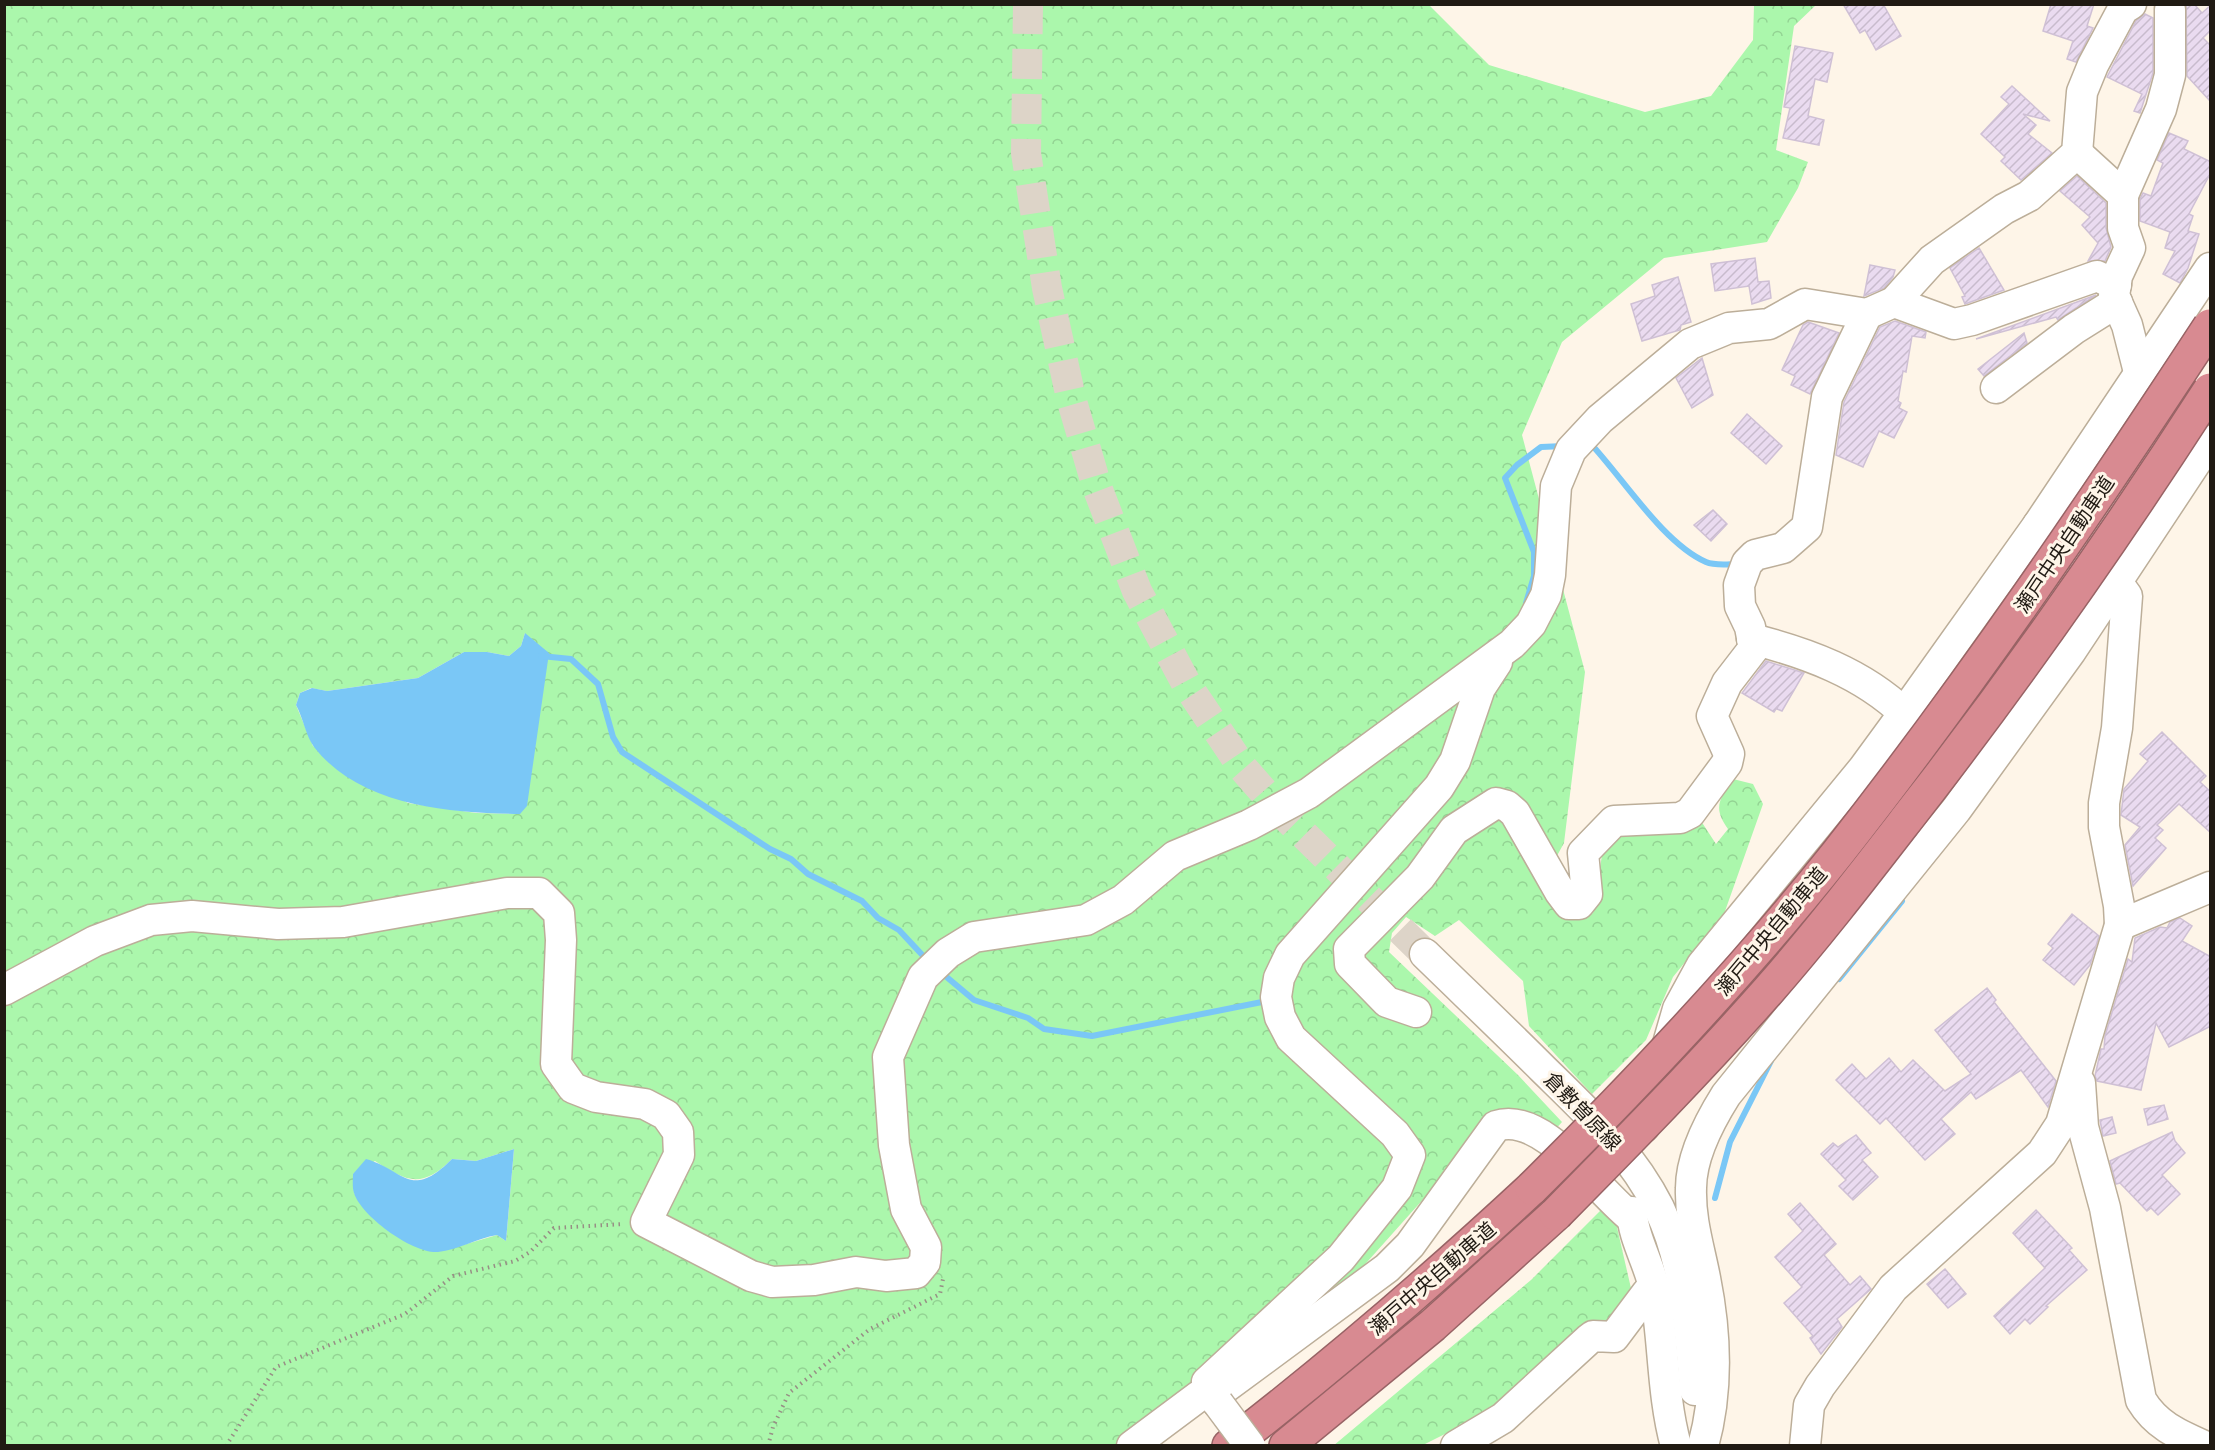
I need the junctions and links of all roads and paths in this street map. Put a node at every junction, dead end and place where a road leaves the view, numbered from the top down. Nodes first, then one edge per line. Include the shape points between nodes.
1 (2131, 4) edge
2 (2163, 6) edge
3 (2077, 153) junction
4 (2123, 195) junction
5 (2211, 268) edge
6 (2117, 294) junction
7 (1894, 302) junction
8 (1867, 314) junction
9 (2211, 326) edge
10 (2139, 372) junction
11 (1996, 388) dead end
12 (2211, 390) edge
13 (2211, 441) edge
14 (2038, 525) junction
15 (2117, 582) junction
16 (1752, 639) junction
17 (1502, 651) junction
18 (1904, 713) junction
19 (2211, 887) edge
20 (2120, 925) junction
21 (1425, 954) tunnel mouth
22 (4, 990) edge
23 (1416, 1012) dead end
24 (2079, 1071) junction
25 (1638, 1147) dead end
26 (646, 1222) junction
27 (925, 1262) junction
28 (1655, 1292) junction
29 (1214, 1397) junction
30 (226, 1446) edge
31 (768, 1446) edge
32 (1132, 1446) edge
33 (1229, 1446) edge
34 (1250, 1446) edge
35 (1286, 1446) edge
36 (1456, 1446) edge
37 (1676, 1446) edge
38 (1702, 1446) edge
39 (1805, 1446) edge
40 (2204, 1446) edge

1 - 3 street via 2123,9 2082,92
2 - 4 street via 2170,75 2161,109
3 - 4 street
3 - 7 street via 2029,196 1932,260
4 - 6 street via 2123,228 2130,248 2117,276
5 - 10 street
6 - 7 street via 2097,276 1954,324
6 - 10 street
6 - 11 street
7 - 8 street
8 - 16 street via 1827,397 1807,527 1783,548 1755,555 1747,563 1739,585 1740,606
8 - 17 street via 1805,303 1769,324 1729,328 1690,344 1600,419 1571,450 1556,486 1545,595 1530,624
9 - 33 highway, 瀬戸中央自動車道, bridge via 1965,687 1836,855 1742,967 1644,1076 1532,1188 1402,1305
10 - 14 street
12 - 35 highway, 瀬戸中央自動車道, bridge via 2088,575 1993,706 1862,878 1753,1007 1556,1214 1433,1325
13 - 15 street
14 - 15 street
14 - 18 street
15 - 20 street via 2127,596 2117,728 2104,803 2104,827
15 - 38 street via 1956,810 1713,1115 1690,1186 1692,1228 1705,1277 1712,1331 1711,1417
16 - 18 street via 1793,649 1832,665 1864,682
16 - 23 street via 1754,648 1727,683 1712,716 1729,754 1727,763 1690,813 1680,818 1614,821 1583,853 1587,894 1579,904 1569,904 1560,892 1515,813 1507,806 1496,803 1455,830 1420,877 1350,949 1350,964 1387,1002
17 - 27 street via 1309,793 1249,825 1174,856 1123,900 1086,920 975,937 948,953 923,977 888,1058 888,1088 906,1209 926,1247
17 - 29 street via 1480,688 1455,761 1439,787 1290,955 1279,978 1276,997 1280,1017 1291,1038 1395,1134 1410,1155 1397,1188 1341,1258 1207,1382
18 - 25 street via 1863,769 1702,965 1678,1009
19 - 20 street
20 - 24 street
21 - 38 street, 倉敷曽原線 via 1613,1137 1639,1174 1659,1210 1683,1282
22 - 26 street via 94,941 151,920 192,916 278,924 344,922 507,893 539,893 559,913 556,1064 573,1088 596,1097 645,1104 666,1115 678,1132 679,1155
24 - 39 street via 2061,1124 2042,1153 1893,1288 1820,1386 1809,1405
24 - 40 street via 2083,1127 2105,1208 2141,1400 2150,1416 2169,1430
26 - 27 street via 751,1276 772,1282 856,1272 886,1276 916,1273
26 - 30 path via 554,1228 515,1261 453,1276 405,1314 276,1367
27 - 31 path via 944,1281 940,1294 870,1329 789,1393
28 - 29 street via 1632,1215 1544,1134 1513,1123 1496,1126 1410,1245 1387,1268
28 - 36 street via 1647,1293 1614,1337 1593,1336 1503,1418
28 - 37 street via 1666,1396
29 - 32 street via 1199,1396
29 - 34 street, bridge

